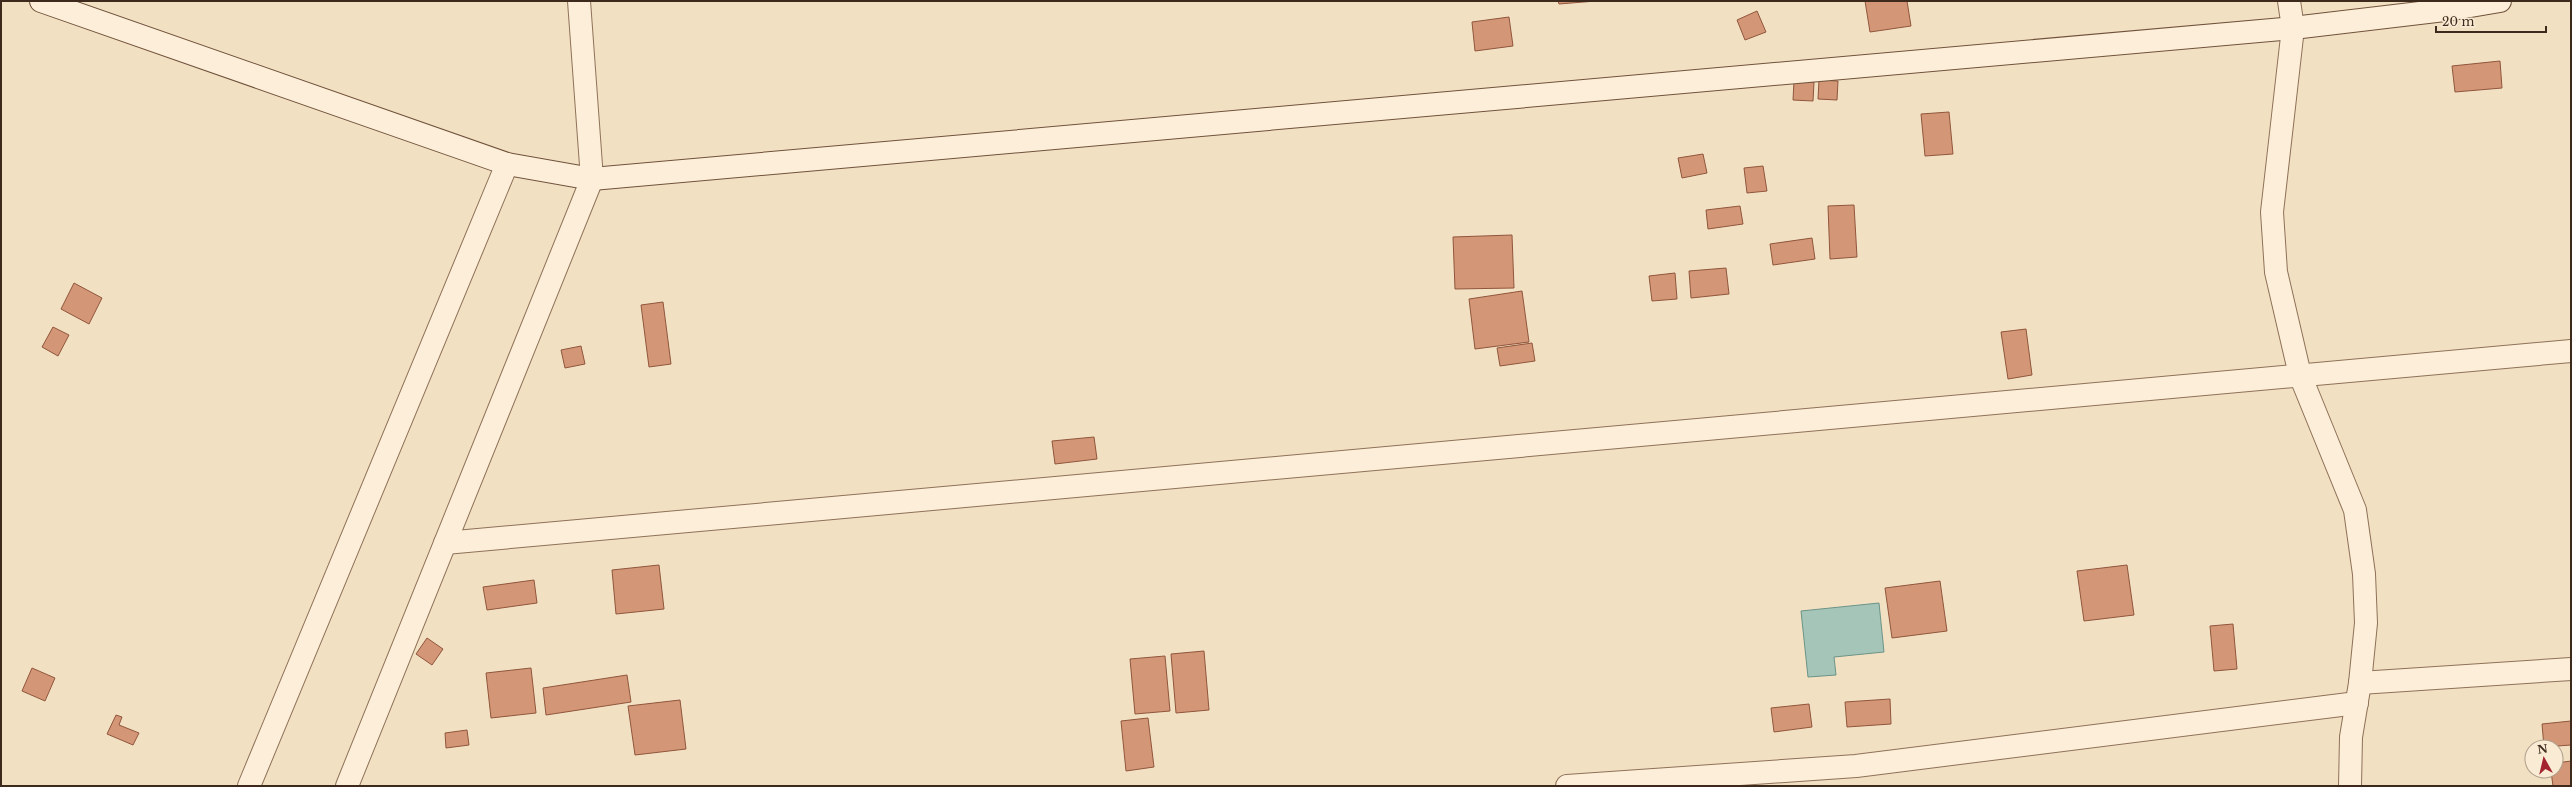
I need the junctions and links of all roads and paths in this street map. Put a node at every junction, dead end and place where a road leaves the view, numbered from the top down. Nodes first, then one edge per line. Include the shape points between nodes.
1 (41, 1) edge
2 (579, 1) edge
3 (2289, 1) edge
4 (2500, 1) edge
5 (2293, 28) junction
6 (507, 164) junction
7 (592, 179) junction
8 (2571, 351) edge
9 (2300, 375) junction
10 (445, 543) junction
11 (2571, 668) edge
12 (2359, 693) junction
13 (249, 786) edge
14 (346, 786) edge
15 (1567, 786) edge
16 (2350, 786) edge

1 - 6 street
2 - 7 street
3 - 5 street
4 - 5 street
5 - 7 street
5 - 9 street via 2272,212 2276,272
6 - 7 street
6 - 13 street
7 - 10 street
8 - 9 street
9 - 10 street
9 - 12 street via 2356,510 2364,574 2366,624
10 - 14 street
11 - 12 street
12 - 15 street via 1856,766
12 - 16 street via 2351,737

